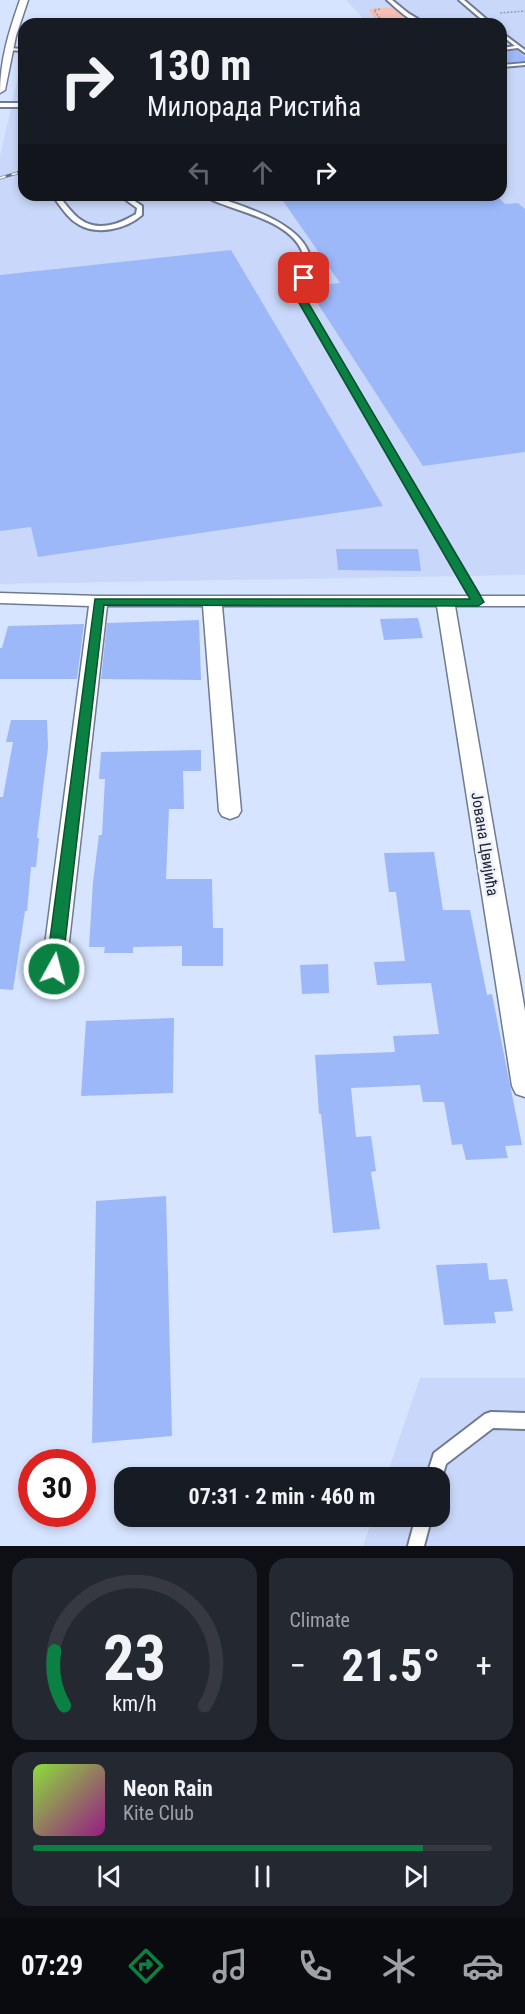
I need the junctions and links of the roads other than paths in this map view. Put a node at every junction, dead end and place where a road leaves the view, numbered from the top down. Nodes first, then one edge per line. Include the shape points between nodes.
1 (24, 0) edge
2 (389, 0) edge
3 (461, 0) edge
4 (18, 18) edge
5 (415, 18) edge
6 (483, 18) edge
7 (18, 20) edge
8 (507, 38) edge
9 (518, 47) junction
10 (507, 48) edge
11 (9, 49) junction
12 (18, 50) edge
13 (525, 52) edge
14 (3, 62) edge
15 (525, 64) edge
16 (507, 66) edge
17 (0, 90) edge
18 (0, 105) edge
19 (18, 105) edge
20 (60, 201) edge
21 (131, 201) edge
22 (221, 201) edge
23 (0, 598) edge
24 (99, 601) junction
25 (525, 601) edge
26 (212, 602) junction
27 (445, 602) junction
28 (478, 602) junction
29 (230, 811) dead end
30 (54, 969) dead end
31 (525, 1086) edge
32 (525, 1421) edge
33 (437, 1467) edge
34 (421, 1527) edge
35 (416, 1546) edge

1 - 4 street
2 - 5 lane
3 - 6 lane
7 - 11 street
8 - 9 lane
9 - 10 lane
9 - 13 lane
11 - 12 lane
11 - 14 street
14 - 17 street
15 - 16 lane
18 - 19 lane
20 - 21 lane via 85,225 102,227 117,226 139,215 140,207
22 - 28 lane via 291,232 307,257 302,299
23 - 24 street
24 - 26 street
24 - 30 street
25 - 28 street
26 - 27 street
26 - 29 street
27 - 28 street
27 - 31 street, Јована Цвијића
32 - 33 lane via 491,1420 440,1459
34 - 35 lane

